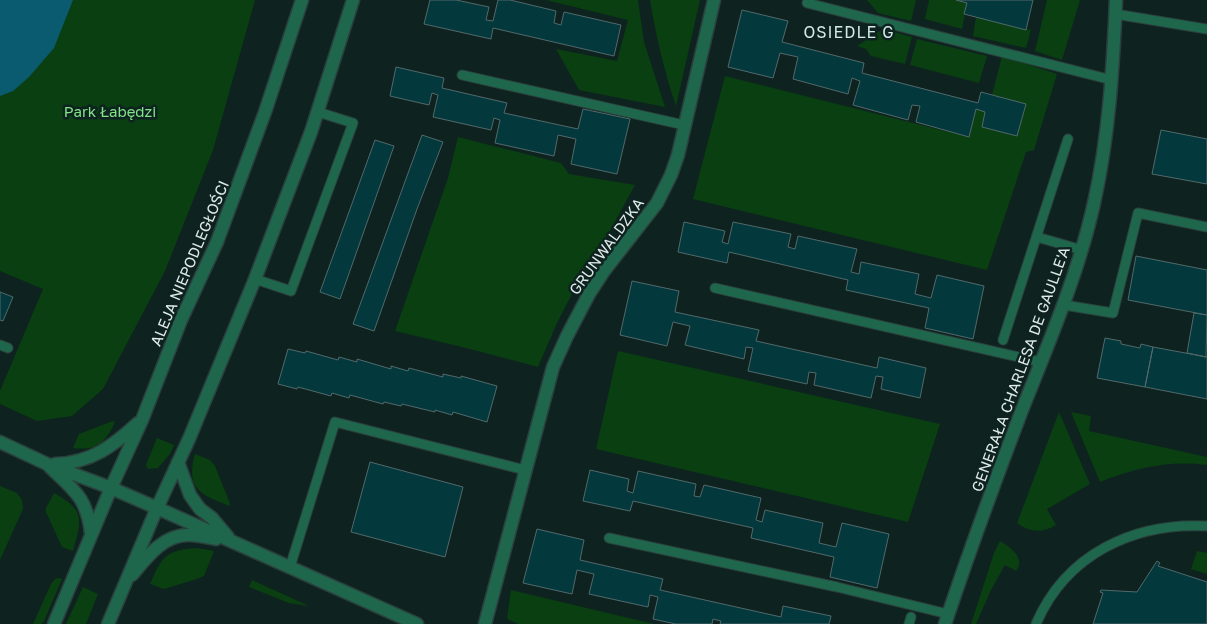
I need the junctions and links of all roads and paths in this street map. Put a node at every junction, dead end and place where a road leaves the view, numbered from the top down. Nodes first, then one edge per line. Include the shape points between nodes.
1 (302, 0) edge
2 (353, 0) edge
3 (714, 0) edge
4 (1116, 0) edge
5 (807, 2) dead end
6 (1115, 14) junction
7 (1207, 29) edge
8 (462, 75) dead end
9 (1112, 80) junction
10 (318, 112) junction
11 (684, 125) junction
12 (1068, 139) dead end
13 (1207, 227) edge
14 (1037, 237) junction
15 (1082, 250) junction
16 (255, 279) junction
17 (714, 288) dead end
18 (1064, 305) junction
19 (1004, 340) dead end
20 (1041, 362) junction
21 (142, 420) junction
22 (0, 442) edge
23 (178, 462) junction
24 (47, 464) junction
25 (525, 470) junction
26 (110, 488) junction
27 (157, 508) junction
28 (1207, 526) edge
29 (91, 533) junction
30 (609, 538) dead end
31 (231, 541) junction
32 (290, 567) junction
33 (123, 586) junction
34 (947, 619) edge
35 (54, 624) edge
36 (108, 624) edge
37 (417, 624) edge
38 (485, 624) edge
39 (1036, 624) edge

1 - 21 street, ALEJA NIEPODLEGŁOŚCI via 243,174
2 - 10 street
3 - 11 street, GRUNWALDZKA
4 - 6 street, GENERAŁA CHARLESA DE GAULLE'A
5 - 9 lane
6 - 7 lane
6 - 9 street, GENERAŁA CHARLESA DE GAULLE'A
8 - 11 lane
9 - 15 street, GENERAŁA CHARLESA DE GAULLE'A via 1102,161
10 - 16 street
10 - 16 lane via 353,123 291,291
11 - 25 street, GRUNWALDZKA via 673,170 662,195 604,271 567,336 549,378
12 - 14 lane
13 - 18 lane via 1138,213 1113,313
14 - 15 lane
14 - 19 lane
15 - 18 street, GENERAŁA CHARLESA DE GAULLE'A
16 - 23 street
17 - 20 lane
18 - 20 street, GENERAŁA CHARLESA DE GAULLE'A
20 - 34 street, GENERAŁA CHARLESA DE GAULLE'A via 993,484
21 - 24 street via 115,443 91,457 72,463
21 - 26 street, ALEJA NIEPODLEGŁOŚCI
22 - 24 street
23 - 27 street
23 - 31 street via 190,495
24 - 26 street
24 - 29 street via 83,501
25 - 32 lane via 335,422
25 - 38 street, GRUNWALDZKA
26 - 27 street
26 - 29 street, ALEJA NIEPODLEGŁOŚCI
27 - 31 street
27 - 33 street
28 - 39 lane via 1155,528 1100,550 1056,589
29 - 35 street, ALEJA NIEPODLEGŁOŚCI
30 - 34 lane via 837,588
31 - 32 street
31 - 33 street via 187,535 166,540
32 - 37 street
33 - 36 street

